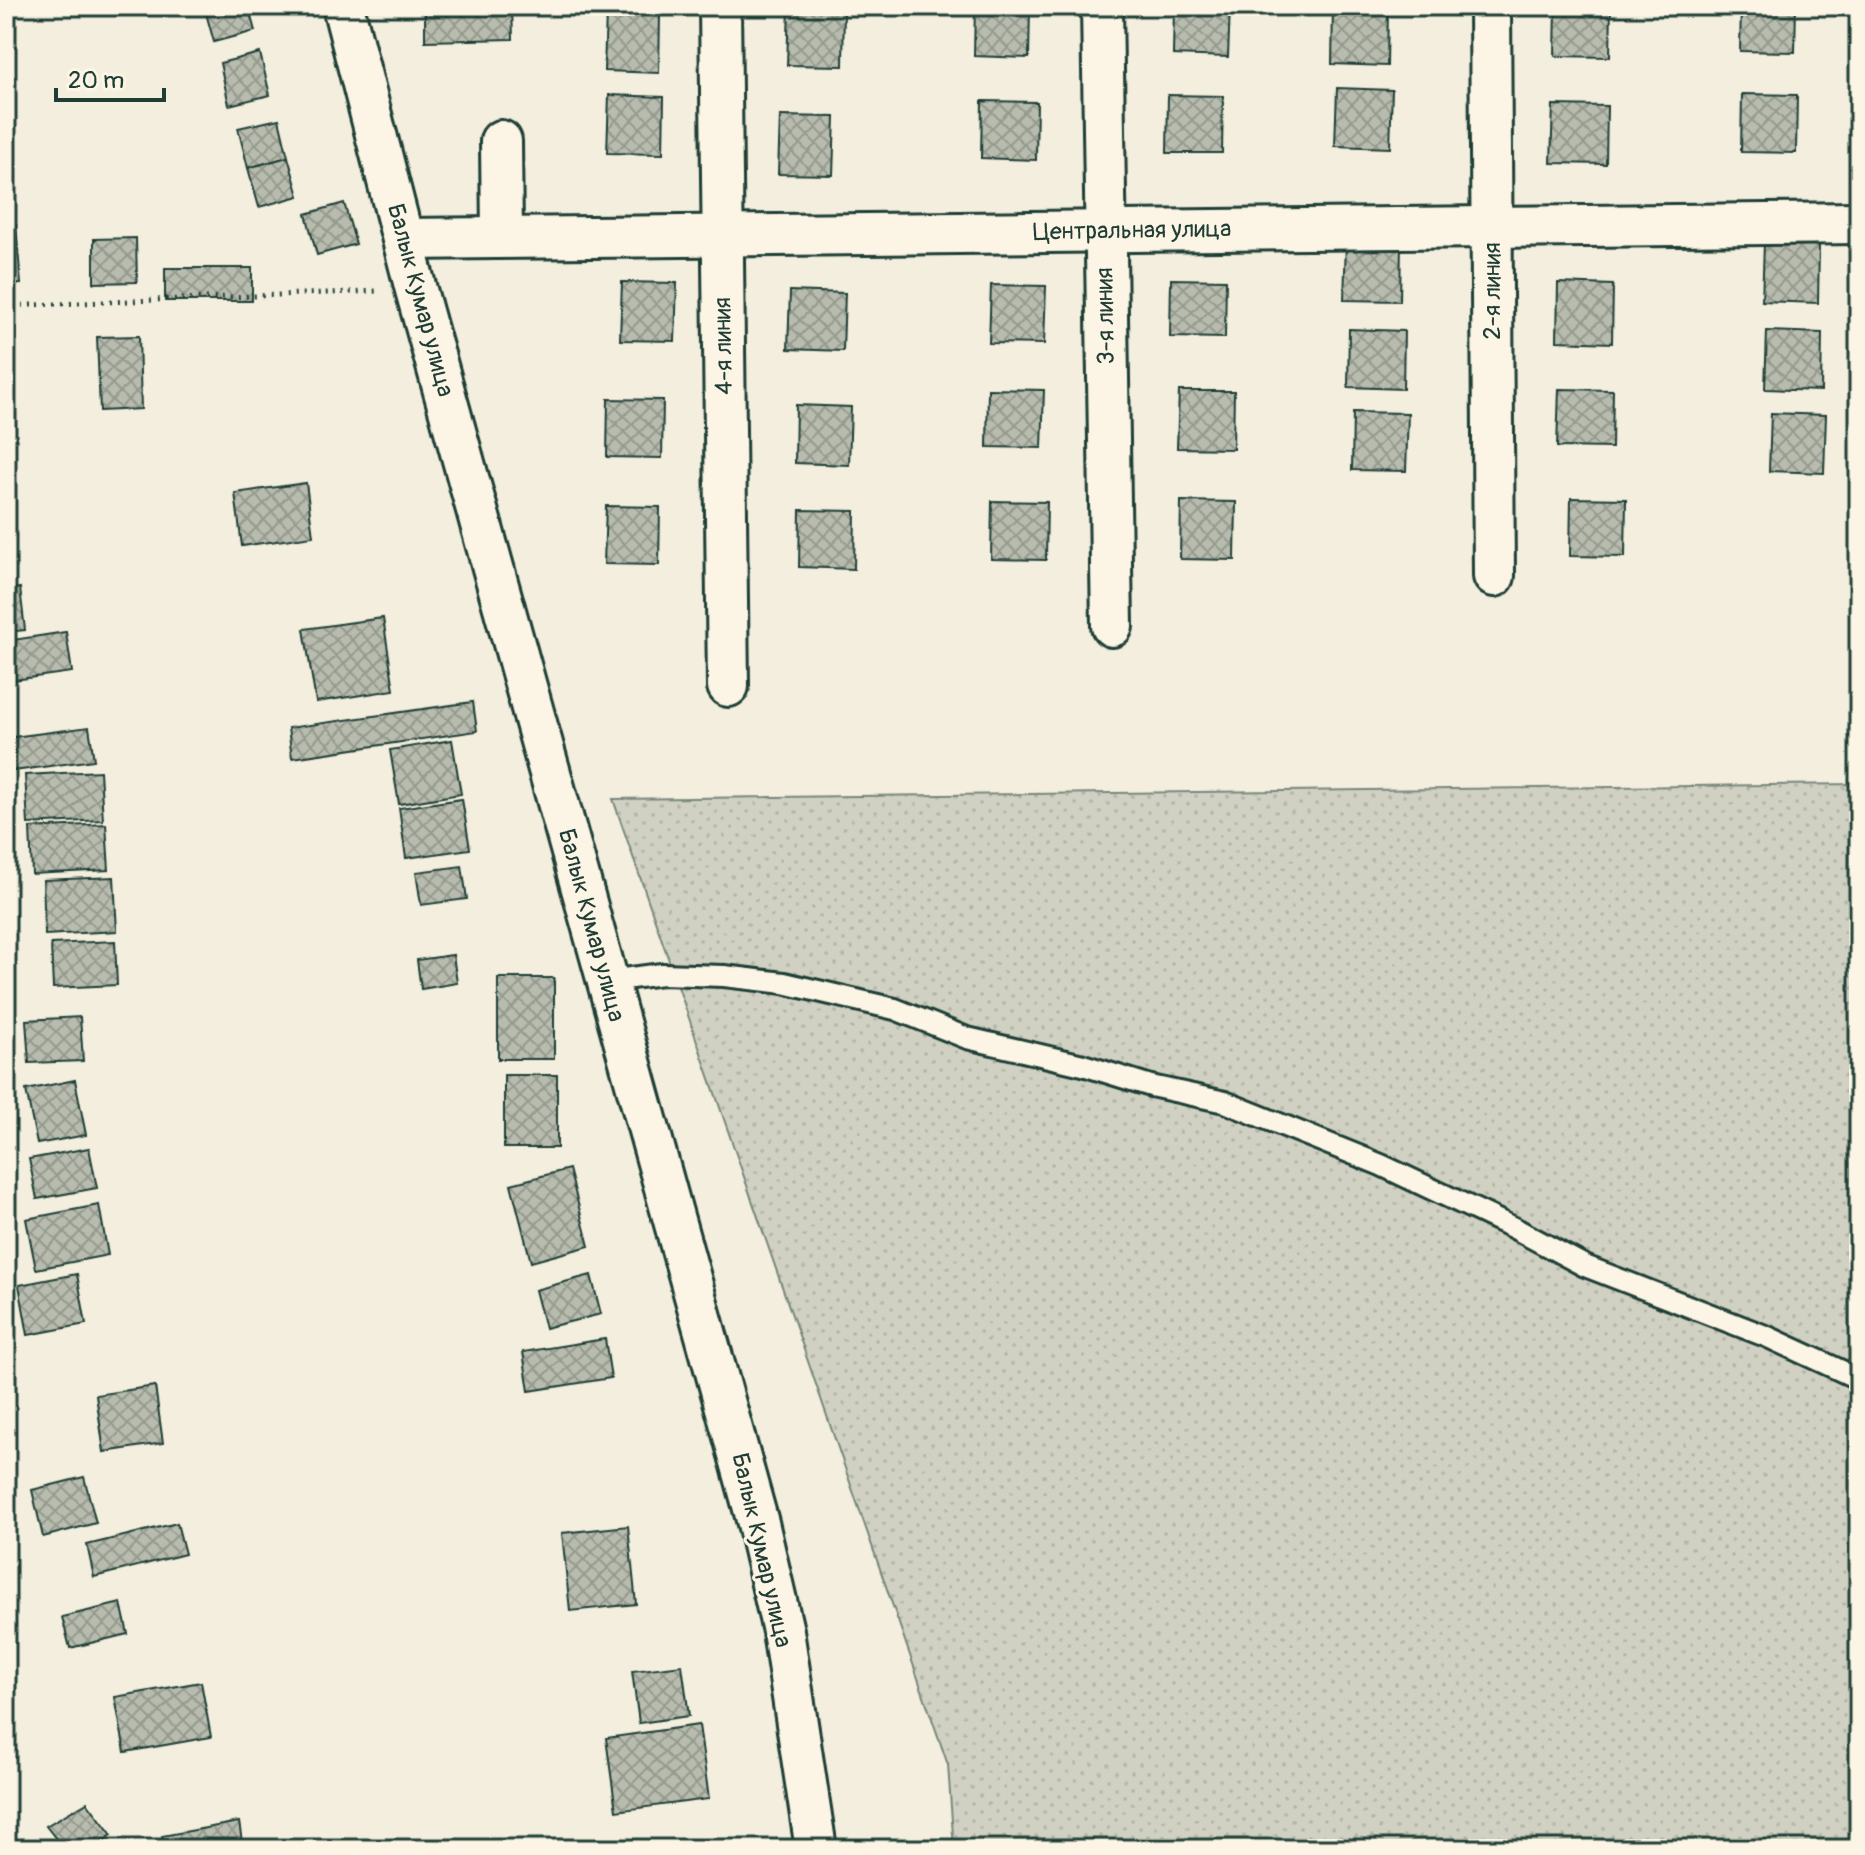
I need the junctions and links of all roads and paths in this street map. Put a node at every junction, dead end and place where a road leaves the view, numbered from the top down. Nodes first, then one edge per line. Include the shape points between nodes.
1 (343, 6) edge
2 (720, 6) edge
3 (1102, 6) edge
4 (1490, 6) edge
5 (501, 141) dead end
6 (1859, 223) edge
7 (1491, 225) junction
8 (1103, 231) junction
9 (502, 236) junction
10 (722, 236) junction
11 (405, 239) junction
12 (416, 290) junction
13 (6, 306) edge
14 (1494, 576) dead end
15 (1112, 626) dead end
16 (728, 686) dead end
17 (608, 981) junction
18 (1859, 1379) edge
19 (816, 1849) edge

1 - 11 street, Балык Кумар улица
2 - 10 street, 4-я линия
3 - 8 street, 3-я линия
4 - 7 street, 2-я линия
5 - 9 street
6 - 7 street, Центральная улица
7 - 8 street, Центральная улица
7 - 14 street, 2-я линия
8 - 10 street, Центральная улица
8 - 15 street, 3-я линия
9 - 10 street, Центральная улица
9 - 11 street, Центральная улица
10 - 16 street, 4-я линия
11 - 12 street, Балык Кумар улица
12 - 13 path
12 - 17 street, Балык Кумар улица
17 - 18 lane via 662,974 784,983 895,1009 967,1038 1225,1102 1381,1165 1585,1266 1768,1337
17 - 19 street, Балык Кумар улица via 758,1523 783,1631

